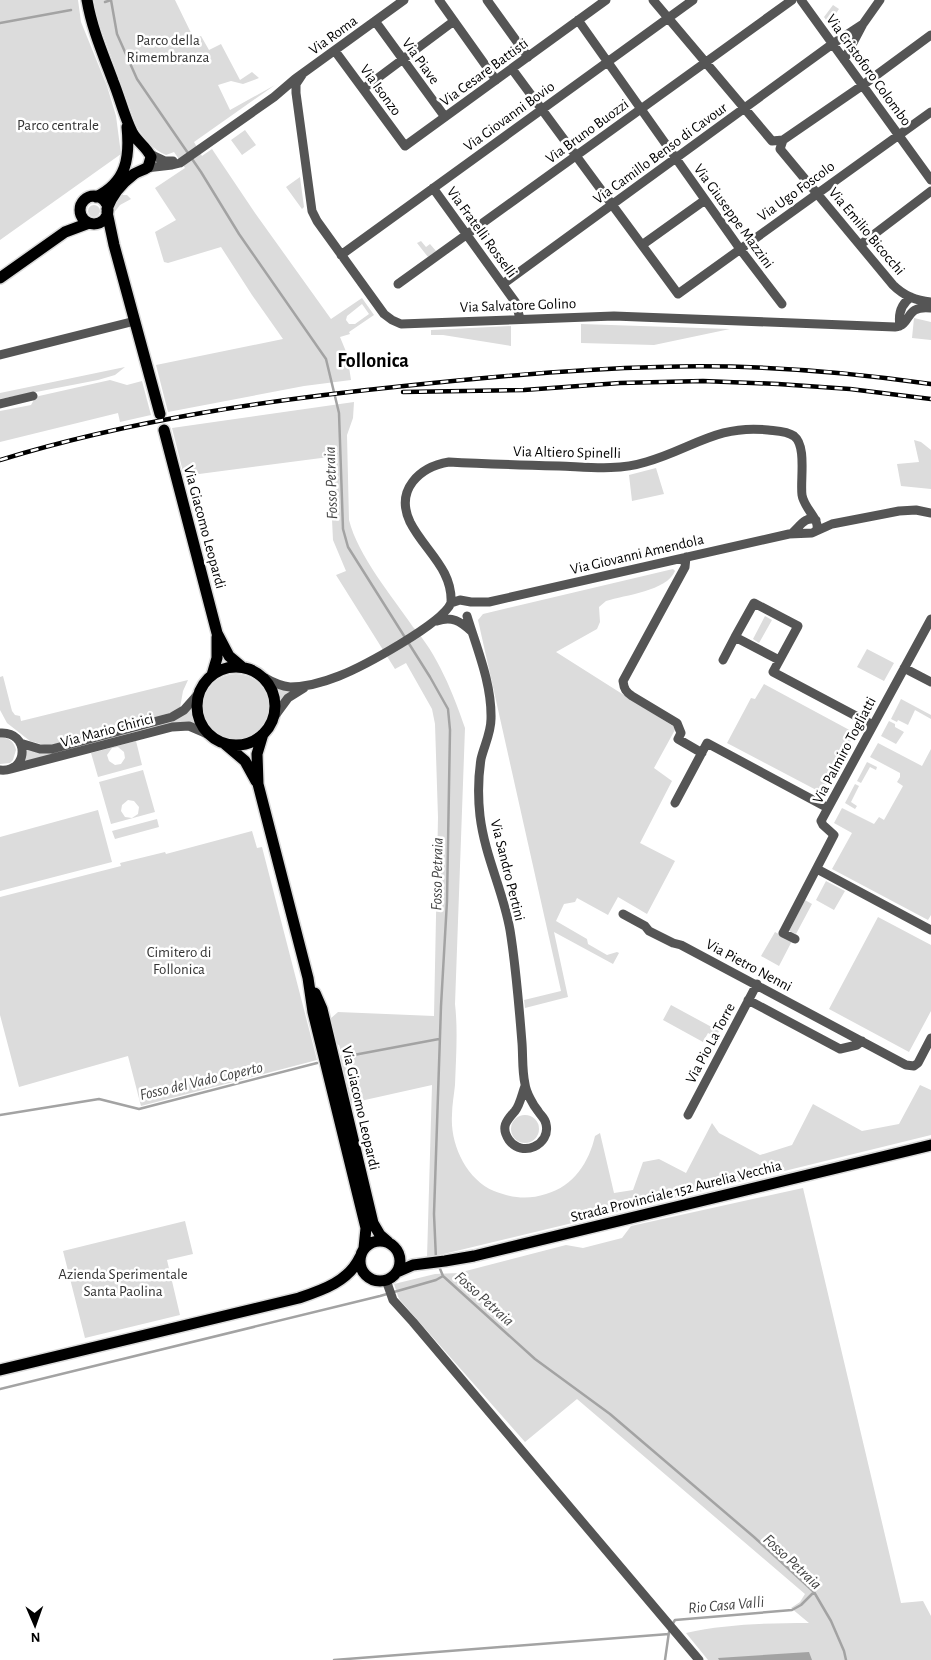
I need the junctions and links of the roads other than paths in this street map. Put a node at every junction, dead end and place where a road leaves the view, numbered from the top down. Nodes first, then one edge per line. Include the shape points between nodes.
1 (87, 0) edge
2 (404, 0) edge
3 (439, 0) edge
4 (487, 0) edge
5 (606, 0) edge
6 (653, 0) edge
7 (693, 0) edge
8 (792, 0) edge
9 (801, 0) edge
10 (880, 0) edge
11 (669, 19) junction
12 (578, 20) junction
13 (375, 21) junction
14 (454, 21) junction
15 (863, 24) junction
16 (931, 35) edge
17 (833, 44) junction
18 (335, 51) junction
19 (528, 57) junction
20 (402, 60) junction
21 (844, 60) junction
22 (608, 63) junction
23 (710, 68) junction
24 (512, 69) junction
25 (496, 80) junction
26 (863, 85) junction
27 (363, 89) junction
28 (292, 93) junction
29 (542, 109) junction
30 (640, 109) junction
31 (745, 109) junction
32 (931, 112) edge
33 (445, 117) junction
34 (126, 120) junction
35 (899, 134) junction
36 (784, 140) junction
37 (405, 146) joint
38 (147, 151) junction
39 (576, 156) junction
40 (128, 157) junction
41 (676, 159) junction
42 (182, 160) junction
43 (143, 169) junction
44 (931, 180) edge
45 (433, 188) junction
46 (931, 191) edge
47 (818, 193) junction
48 (96, 197) junction
49 (705, 200) junction
50 (612, 205) junction
51 (80, 211) junction
52 (107, 211) junction
53 (90, 223) junction
54 (65, 232) junction
55 (468, 234) junction
56 (860, 244) junction
57 (114, 245) junction
58 (642, 245) junction
59 (740, 249) junction
60 (341, 255) junction
61 (0, 278) edge
62 (398, 284) dead end
63 (503, 284) junction
64 (911, 297) junction
65 (931, 302) edge
66 (782, 304) dead end
67 (931, 308) edge
68 (914, 310) junction
69 (520, 318) junction
70 (135, 321) junction
71 (900, 323) junction
72 (0, 355) edge
73 (33, 396) dead end
74 (0, 404) edge
75 (160, 414) dead end
76 (164, 430) dead end
77 (931, 513) edge
78 (816, 520) junction
79 (803, 523) junction
80 (832, 524) junction
81 (813, 532) junction
82 (791, 534) junction
83 (686, 557) junction
84 (465, 602) junction
85 (488, 602) junction
86 (450, 605) junction
87 (468, 615) junction
88 (455, 619) junction
89 (931, 619) edge
90 (434, 621) junction
91 (217, 633) junction
92 (474, 634) junction
93 (735, 637) junction
94 (723, 660) dead end
95 (779, 660) junction
96 (242, 667) junction
97 (904, 668) junction
98 (212, 675) junction
99 (264, 678) junction
100 (931, 682) edge
101 (311, 684) junction
102 (200, 692) junction
103 (274, 716) junction
104 (873, 726) junction
105 (0, 734) edge
106 (263, 734) junction
107 (210, 735) junction
108 (20, 743) junction
109 (224, 743) junction
110 (702, 752) junction
111 (4, 770) edge
112 (258, 784) junction
113 (675, 803) dead end
114 (828, 808) junction
115 (818, 869) junction
116 (623, 914) dead end
117 (931, 930) edge
118 (795, 939) dead end
119 (308, 978) junction
120 (757, 984) junction
121 (748, 1000) junction
122 (931, 1038) edge
123 (862, 1041) junction
124 (525, 1086) junction
125 (688, 1115) dead end
126 (931, 1145) edge
127 (388, 1242) junction
128 (397, 1250) junction
129 (362, 1252) junction
130 (428, 1263) junction
131 (397, 1272) junction
132 (373, 1280) junction
133 (386, 1284) junction
134 (333, 1285) junction
135 (0, 1370) edge
136 (699, 1660) edge

1 - 34 main road via 95,35
2 - 13 street, Via Roma
3 - 14 street
4 - 19 street
5 - 12 street, Via Cesare Battisti
6 - 11 street
7 - 11 street, Via Giovanni Bovio
8 - 23 street, Via Bruno Buozzi
9 - 17 street, Via Cristoforo Colombo
10 - 15 street
11 - 22 street, Via Giovanni Bovio
11 - 23 street
12 - 19 street, Via Cesare Battisti
12 - 22 street, Via Giuseppe Mazzini
13 - 18 street, Via Roma
13 - 20 street, Via Piave
14 - 20 street
14 - 25 street
15 - 17 street, Via Camillo Benso di Cavour
15 - 21 street
16 - 26 street
17 - 21 street, Via Cristoforo Colombo
17 - 31 street, Via Camillo Benso di Cavour
18 - 27 street, Via Isonzo
18 - 28 street, Via Roma via 302,74
19 - 24 street, Via Cesare Battisti
20 - 27 street
20 - 33 street, Via Piave
21 - 26 street, Via Cristoforo Colombo
22 - 29 street, Via Giovanni Bovio
22 - 30 street, Via Giuseppe Mazzini
23 - 30 street, Via Bruno Buozzi
23 - 31 street
24 - 25 street, Via Cesare Battisti
24 - 29 street
25 - 33 street, Via Cesare Battisti
26 - 35 street, Via Cristoforo Colombo
26 - 36 street
27 - 37 street, Via Isonzo
28 - 42 street, Via Roma via 274,97
28 - 60 street, Via Salvatore Golino via 312,212
29 - 39 street
29 - 45 street, Via Giovanni Bovio
30 - 39 street, Via Bruno Buozzi
30 - 41 street, Via Giuseppe Mazzini
31 - 36 street via 772,141
31 - 41 street, Via Camillo Benso di Cavour
32 - 35 street, Via Ugo Foscolo
33 - 37 street, Via Cesare Battisti
34 - 38 main road via 136,140
34 - 40 main road
35 - 44 street, Via Cristoforo Colombo
35 - 47 street, Via Ugo Foscolo
36 - 47 street, Via Emilio Bicocchi via 780,149
38 - 40 main road via 137,148
38 - 42 street via 165,161
38 - 43 main road via 150,162
39 - 50 street
39 - 55 street, Via Bruno Buozzi
40 - 43 main road via 131,167
40 - 48 main road via 114,182
41 - 49 street, Via Giuseppe Mazzini
41 - 50 street, Via Camillo Benso di Cavour
42 - 43 street, Via Roma via 172,165
43 - 52 main road via 120,187
45 - 55 street, Via Fratelli Rosselli
45 - 60 street, Via Giovanni Bovio
46 - 56 street
47 - 56 street, Via Emilio Bicocchi
47 - 59 street, Via Ugo Foscolo
48 - 51 main road via 85,200
48 - 52 main road via 104,201
49 - 58 street
49 - 59 street, Via Giuseppe Mazzini
50 - 58 street
50 - 63 street, Via Camillo Benso di Cavour
51 - 53 main road
51 - 54 main road
52 - 53 main road via 102,221
52 - 57 main road
53 - 54 main road
53 - 57 main road via 103,231
54 - 61 main road
55 - 62 street, Via Bruno Buozzi
55 - 63 street, Via Fratelli Rosselli
56 - 64 street, Via Emilio Bicocchi via 893,285
57 - 70 main road
58 - 59 street, Via Ugo Foscolo via 678,294
59 - 66 street, Via Giuseppe Mazzini
60 - 69 street, Via Salvatore Golino via 384,314 401,324
63 - 69 street, Via Fratelli Rosselli via 518,306
64 - 65 street
64 - 68 street
64 - 71 street via 904,302
67 - 68 street
68 - 71 street
69 - 71 street, Via Salvatore Golino via 614,316 891,327
70 - 72 street
70 - 75 main road
73 - 74 street
76 - 91 main road, Via Giacomo Leopardi
77 - 80 street, Via Giovanni Amendola via 898,510
78 - 79 street, Via Giovanni Amendola via 809,518
78 - 80 street, Via Giovanni Amendola
78 - 81 street via 818,525
78 - 86 street, Via Altiero Spinelli via 802,499 800,444 793,436 776,431 718,433 657,459 623,467 449,462 428,468 416,477 407,496 406,508 410,521 444,570 451,588
79 - 81 street via 804,530
79 - 82 street, Via Giovanni Amendola
80 - 81 street, Via Giovanni Amendola
81 - 82 street, Via Giovanni Amendola
82 - 83 street, Via Giovanni Amendola
83 - 85 street, Via Giovanni Amendola
83 - 110 street via 685,567 623,681 626,692 680,726 678,740
84 - 85 street, Via Giovanni Amendola
84 - 86 street, Via Giovanni Amendola via 457,600
84 - 87 street via 469,607
85 - 87 street, Via Giovanni Amendola
86 - 88 street via 449,614
86 - 90 street, Via Giovanni Amendola
87 - 88 street, Via Giovanni Amendola via 462,620
87 - 92 street, Via Sandro Pertini
88 - 90 street, Via Giovanni Amendola
88 - 92 street
89 - 97 street, Via Palmiro Togliatti
90 - 101 street, Via Giovanni Amendola via 348,672
91 - 96 main road, Via Giacomo Leopardi via 229,656
91 - 98 main road, Via Giacomo Leopardi via 217,658
92 - 124 street, Via Sandro Pertini via 491,711 480,770 480,808 485,847 511,938
93 - 94 street
93 - 95 street
93 - 95 street via 754,603 783,618 798,626
95 - 104 street via 773,672
96 - 98 main road via 226,668
96 - 99 main road, Via Giacomo Leopardi
97 - 100 street
97 - 104 street, Via Palmiro Togliatti
98 - 102 main road, Via Giacomo Leopardi
99 - 101 street, Via Giovanni Amendola via 286,686
99 - 103 main road via 275,698
101 - 103 street, Via Giovanni Amendola via 288,698
102 - 107 main road via 198,715
102 - 108 street, Via Mario Chirici via 184,710 165,719 52,749
103 - 106 main road, Via Giacomo Leopardi
104 - 114 street, Via Palmiro Togliatti
105 - 108 street, Via Mario Chirici via 13,735
106 - 109 main road, Via Giacomo Leopardi via 245,744
106 - 112 main road, Via Giacomo Leopardi via 257,754
107 - 109 main road, Via Giacomo Leopardi
107 - 111 street, Via Mario Chirici via 189,726 172,726
108 - 111 street, Via Mario Chirici via 21,758 17,764
109 - 112 main road, Via Giacomo Leopardi via 245,761
110 - 113 street
110 - 114 street via 707,743
112 - 119 main road, Via Giacomo Leopardi
114 - 115 street, Via Palmiro Togliatti via 821,821 834,835
115 - 117 street
115 - 118 street, Via Palmiro Togliatti via 783,933
116 - 120 street, Via Pietro Nenni via 649,931
119 - 127 main road, Via Giacomo Leopardi via 322,1009 373,1223
119 - 129 main road, Via Giacomo Leopardi via 313,1012 366,1228
120 - 121 street, Via Pio La Torre
120 - 123 street, Via Pietro Nenni
121 - 123 street, Via Pietro Nenni via 840,1049
121 - 125 street, Via Pio La Torre
122 - 123 street, Via Pietro Nenni via 914,1066
124 - 124 street, Via Sandro Pertini via 505,1127 512,1144 525,1149 542,1141 547,1129
126 - 130 main road, Strada Provinciale 152 Aurelia Vecchia via 454,1260
127 - 128 main road, Strada Provinciale 152 Aurelia Vecchia
127 - 129 main road via 377,1240
128 - 130 main road, Strada Provinciale 152 Aurelia Vecchia
128 - 131 main road via 400,1259
129 - 132 main road via 362,1271
129 - 134 main road via 350,1272
130 - 131 main road, Strada Provinciale 152 Aurelia Vecchia via 411,1265
131 - 133 main road, Strada Provinciale 152 Aurelia Vecchia
132 - 133 main road
132 - 134 main road via 356,1279
133 - 136 street via 393,1300
134 - 135 main road via 280,1303

